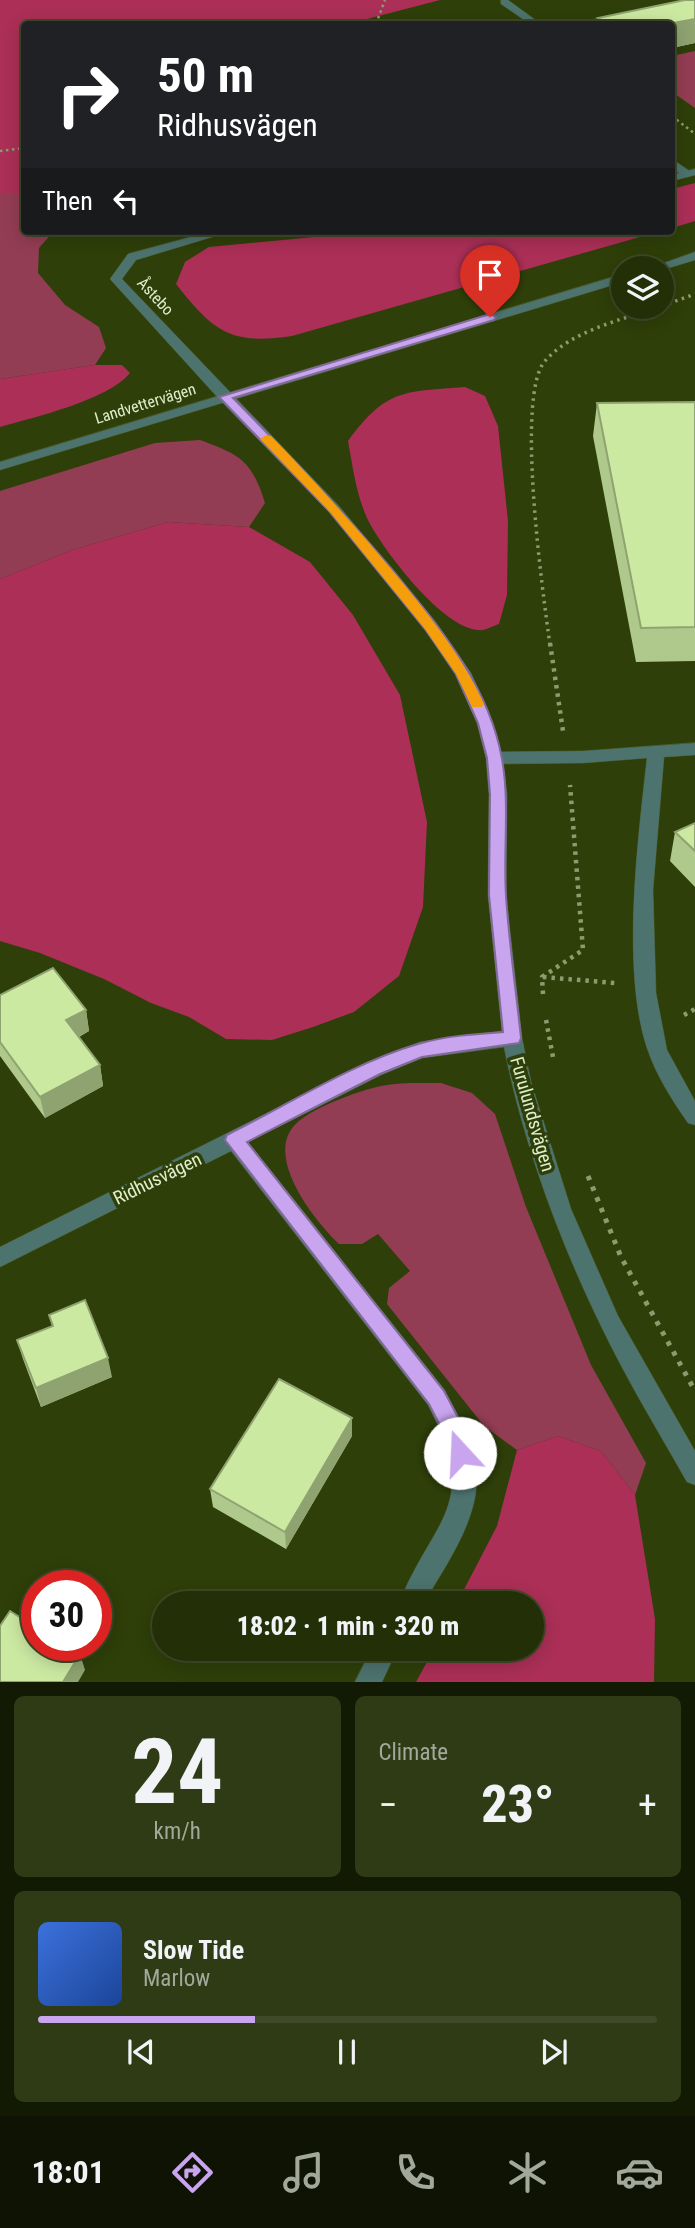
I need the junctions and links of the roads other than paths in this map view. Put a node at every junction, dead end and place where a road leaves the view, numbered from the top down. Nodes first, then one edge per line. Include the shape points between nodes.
1 (504, 2) edge
2 (639, 15) edge
3 (532, 21) edge
4 (595, 21) edge
5 (675, 164) edge
6 (691, 173) edge
7 (212, 235) edge
8 (695, 256) edge
9 (674, 262) edge
10 (611, 282) edge
11 (225, 397) junction
12 (0, 466) edge
13 (695, 748) edge
14 (656, 753) junction
15 (494, 758) junction
16 (512, 1038) junction
17 (695, 1117) edge
18 (234, 1140) junction
19 (0, 1257) edge
20 (695, 1474) edge
21 (417, 1591) edge
22 (379, 1661) edge
23 (368, 1682) edge

1 - 3 street
2 - 4 street
5 - 6 street
7 - 11 street, Åstebo via 132,257 116,279
8 - 9 street
10 - 11 street, Landvettervägen
11 - 12 street, Landvettervägen
11 - 15 street, Furulundsvägen via 334,509 430,625 463,673 485,723
13 - 14 street
14 - 15 street
14 - 17 street via 645,869 651,1028 663,1064
15 - 16 street, Furulundsvägen via 498,895
16 - 18 street, Ridhusvägen via 420,1050
16 - 20 street, Furulundsvägen via 561,1209 610,1322
18 - 19 street, Ridhusvägen
18 - 21 street via 436,1398 453,1430 465,1480 457,1516
22 - 23 street

